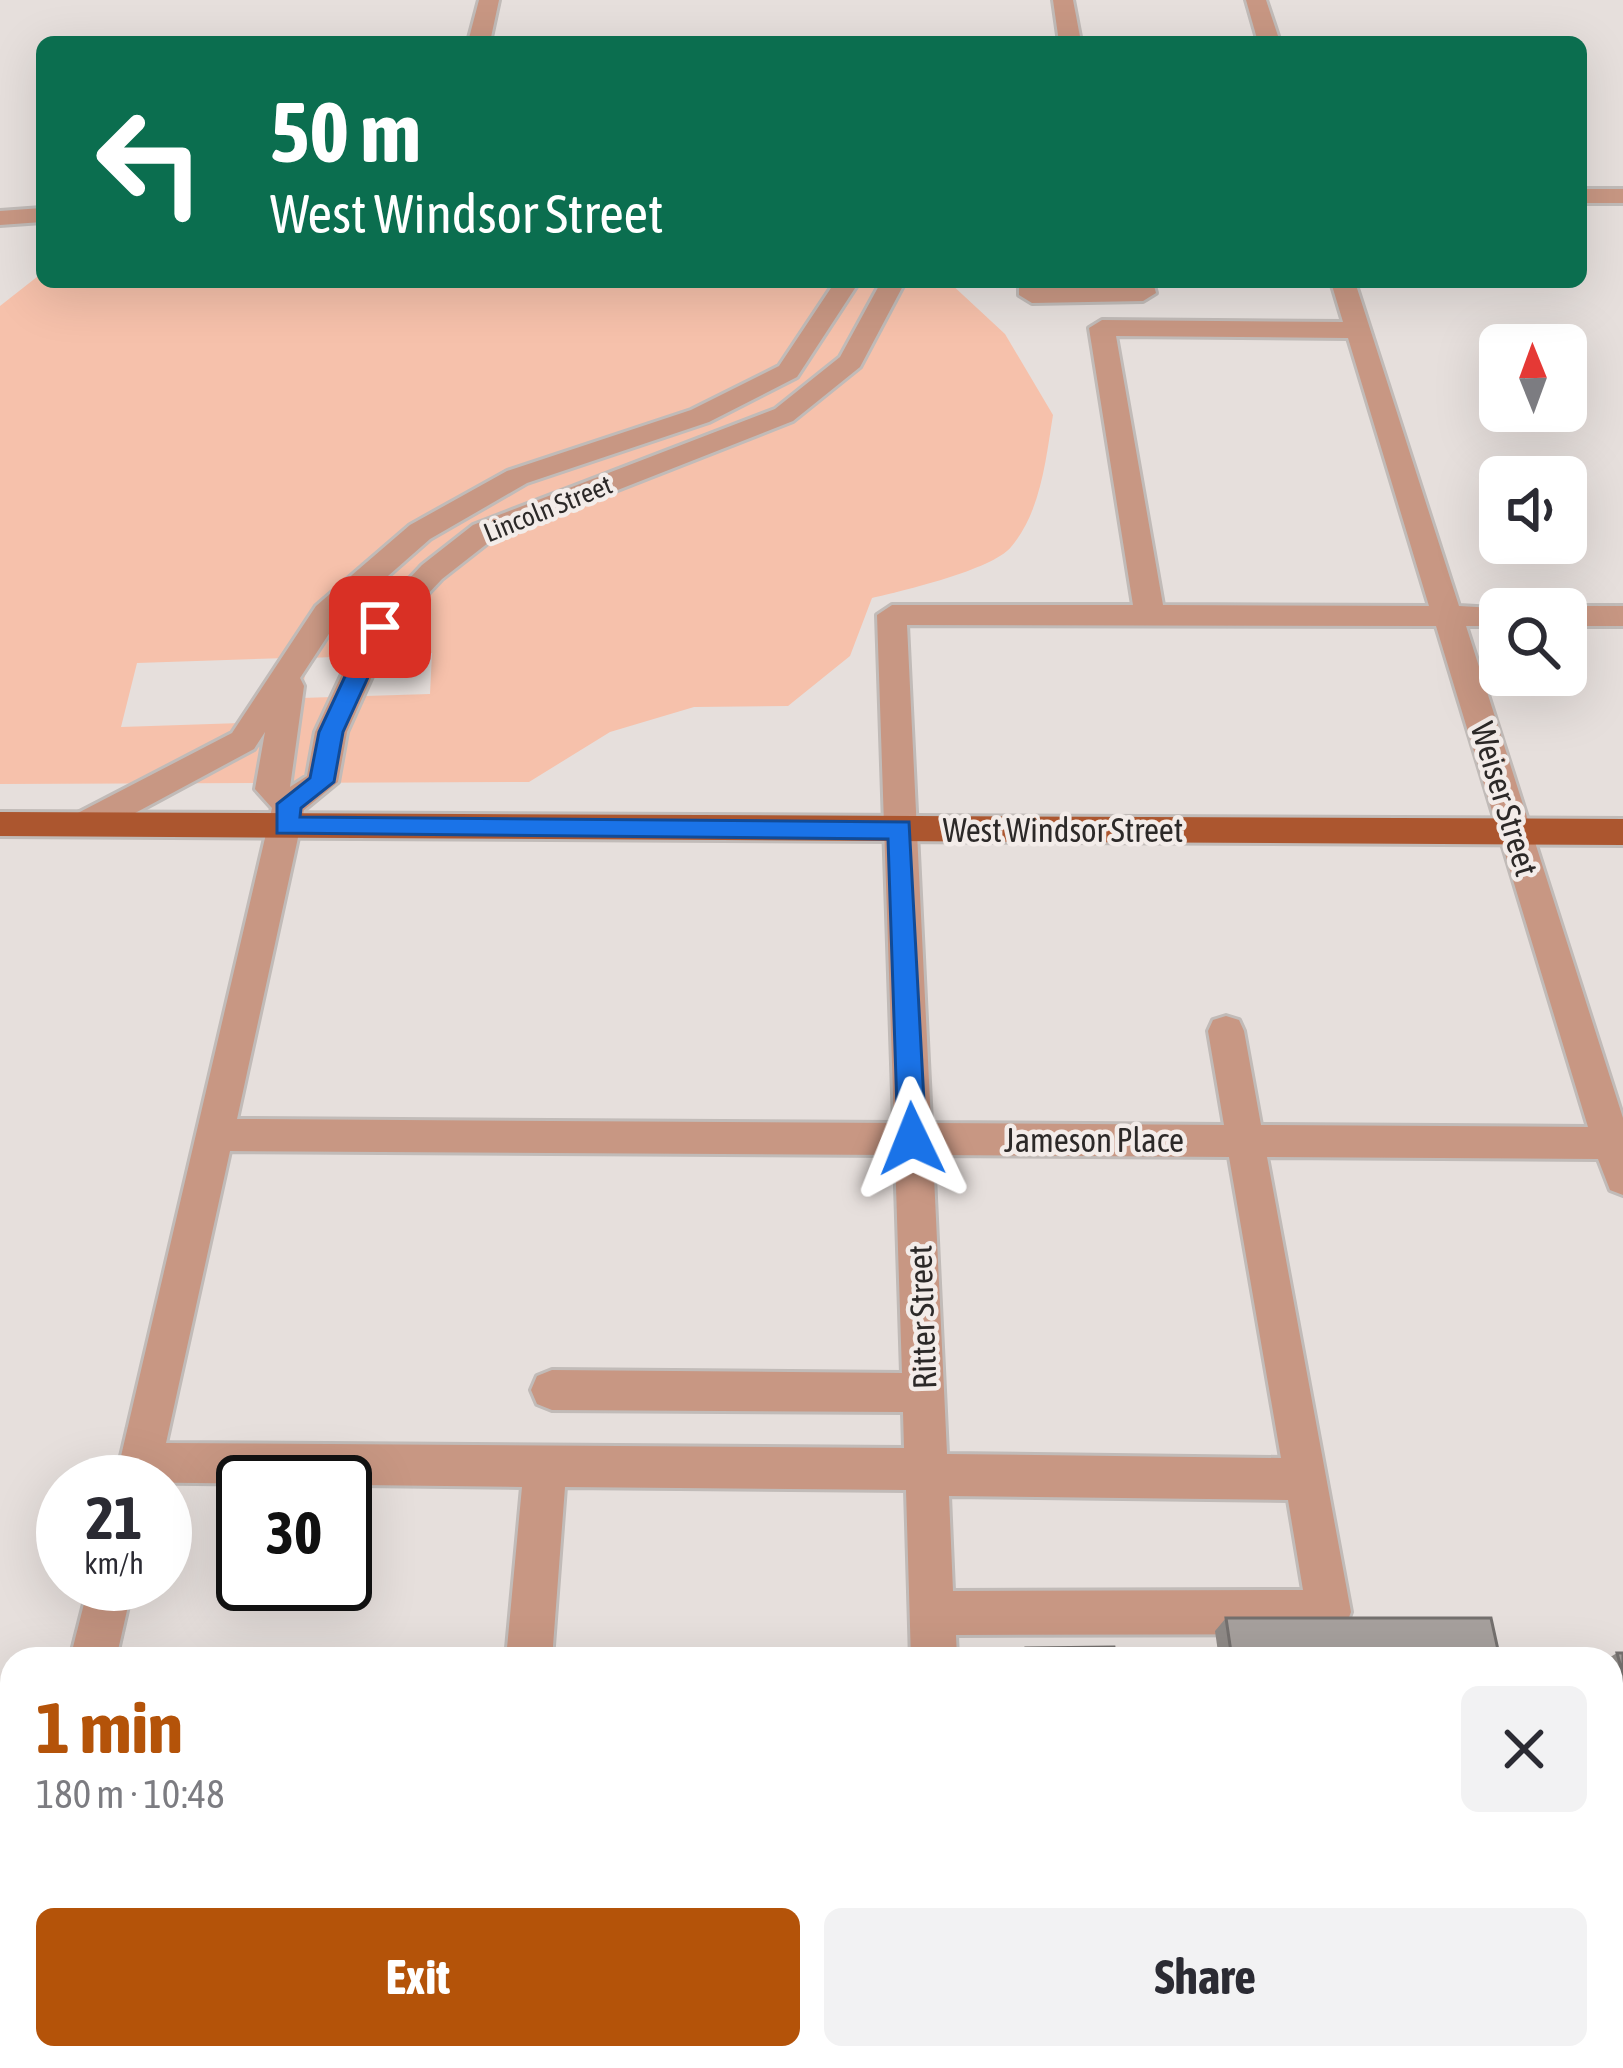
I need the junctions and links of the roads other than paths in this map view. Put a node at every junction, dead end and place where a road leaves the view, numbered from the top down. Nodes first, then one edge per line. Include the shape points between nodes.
1 (489, 0) edge
2 (1063, 0) edge
3 (1256, 0) edge
4 (480, 36) edge
5 (1069, 36) edge
6 (1267, 36) edge
7 (1587, 196) edge
8 (1623, 196) edge
9 (36, 215) edge
10 (0, 218) edge
11 (843, 288) edge
12 (885, 288) edge
13 (1031, 288) edge
14 (1142, 288) edge
15 (1345, 288) edge
16 (1358, 330) junction
17 (1150, 616) junction
18 (1479, 616) edge
19 (1587, 616) edge
20 (1623, 616) edge
21 (1448, 617) junction
22 (292, 672) junction
23 (288, 815) junction
24 (0, 824) edge
25 (86, 824) junction
26 (900, 829) junction
27 (1516, 831) junction
28 (1623, 832) edge
29 (1226, 1031) dead end
30 (1611, 1101) edge
31 (217, 1135) junction
32 (912, 1139) junction
33 (1250, 1140) junction
34 (1617, 1160) edge
35 (552, 1390) dead end
36 (925, 1393) junction
37 (142, 1455) edge
38 (545, 1466) junction
39 (927, 1469) junction
40 (192, 1472) edge
41 (1306, 1479) junction
42 (105, 1611) edge
43 (932, 1613) junction
44 (96, 1647) edge
45 (530, 1647) edge
46 (933, 1647) edge

1 - 4 street
2 - 5 street
3 - 6 street
7 - 8 street
9 - 10 street
11 - 22 street, Lincoln Street via 788,371 700,416 517,477 420,532 327,613
12 - 23 street, Lincoln Street via 850,361 784,415 483,532 432,572 380,627 331,732 322,782
13 - 14 street via 1032,295
15 - 16 street, Weiser Street
16 - 17 street via 1102,328
16 - 21 street, Weiser Street
17 - 21 street
17 - 26 street, Ritter Street via 892,615
18 - 21 street
19 - 20 street
21 - 27 street, Weiser Street
22 - 23 street, Lincoln Street via 271,789
22 - 25 street, Lincoln Street via 242,741
23 - 25 main road, West Windsor Street
23 - 26 main road, West Windsor Street
23 - 31 street, Lincoln Street
24 - 25 main road, West Windsor Street
26 - 27 main road, West Windsor Street
26 - 32 street, Ritter Street
27 - 28 main road, West Windsor Street
27 - 30 street, Weiser Street
29 - 33 street
30 - 34 street, Weiser Street
31 - 32 street, Jameson Place
31 - 37 street, Lincoln Street
32 - 33 street, Jameson Place
32 - 36 street, Ritter Street
33 - 34 street, Jameson Place
33 - 41 street
35 - 36 street
36 - 39 street, Ritter Street
38 - 39 street
38 - 40 street
38 - 45 street
39 - 41 street via 952,1476
39 - 43 street, Ritter Street
41 - 43 street via 1329,1612
42 - 44 street
43 - 46 street, Ritter Street

